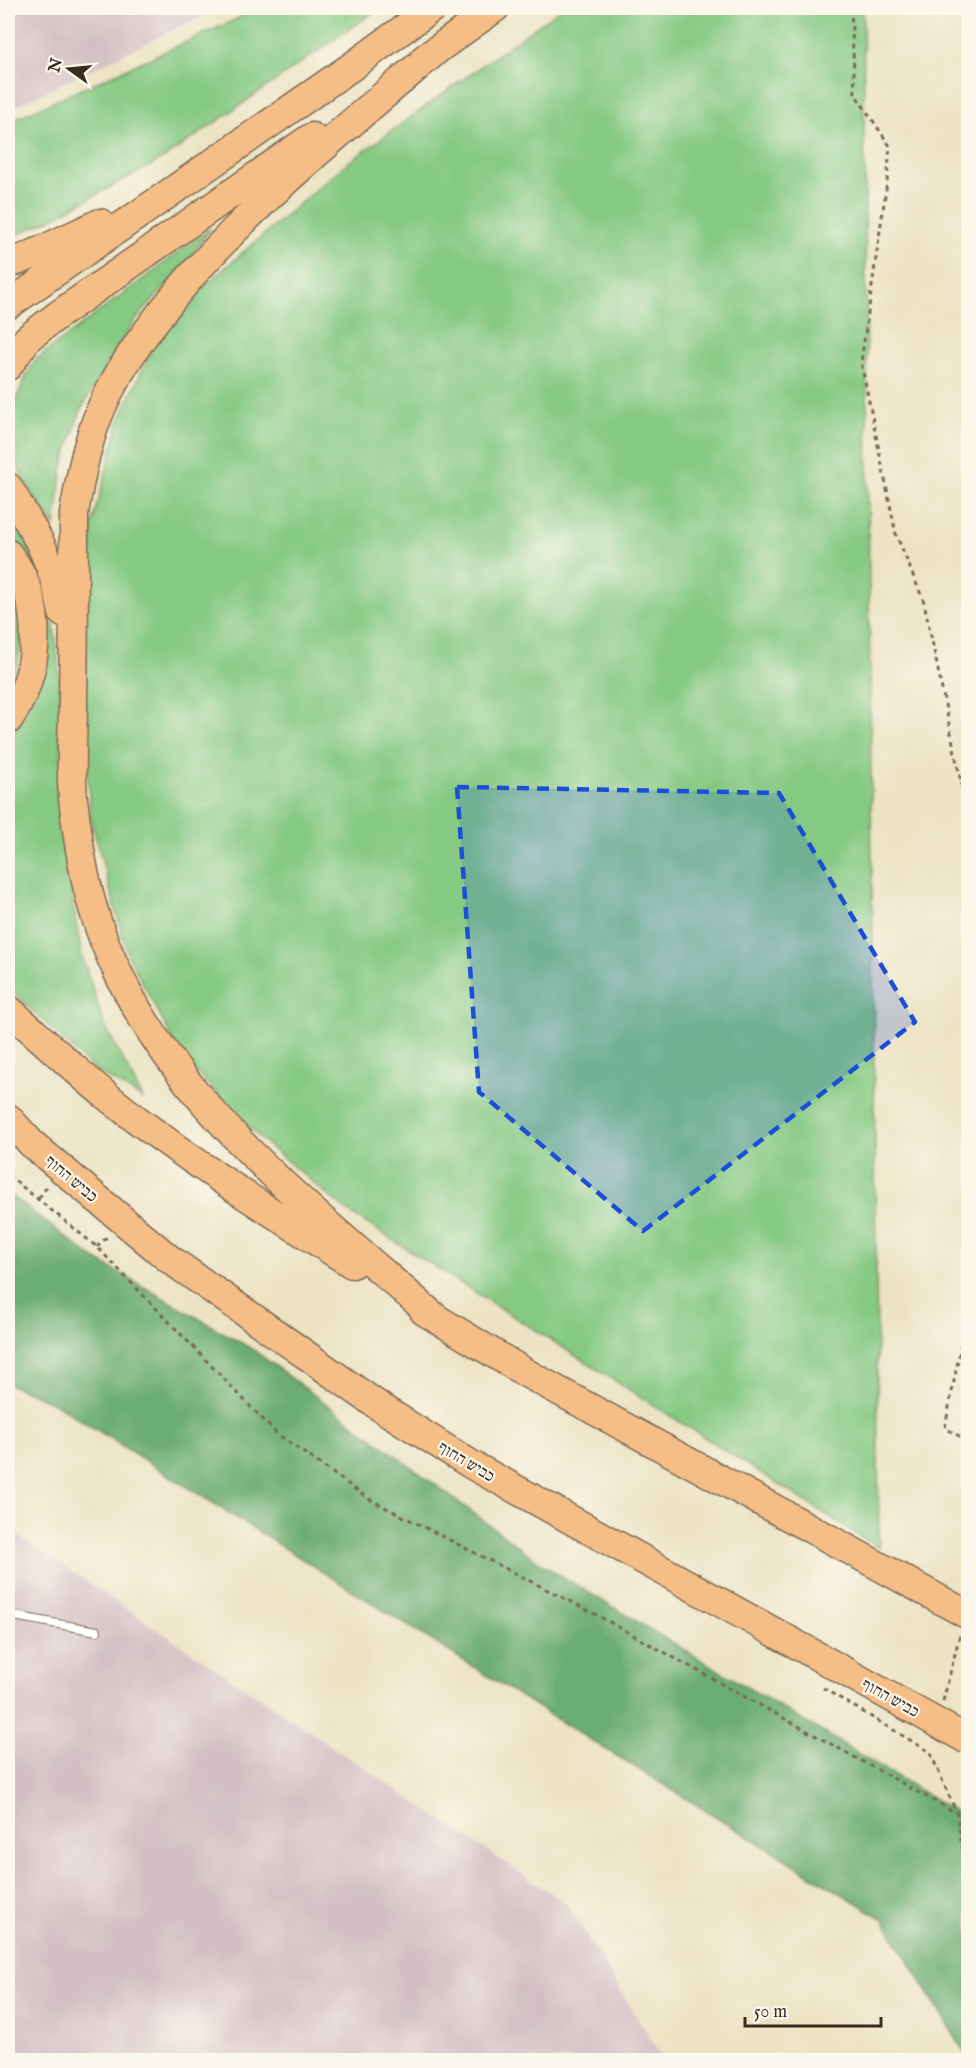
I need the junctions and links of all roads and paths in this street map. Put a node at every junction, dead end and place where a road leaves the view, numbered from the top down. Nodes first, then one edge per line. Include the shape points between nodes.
1 (432, 8) edge
2 (495, 8) edge
3 (851, 8) edge
4 (438, 49) junction
5 (185, 181) junction
6 (8, 264) edge
7 (8, 305) edge
8 (8, 366) edge
9 (8, 487) edge
10 (8, 554) edge
11 (74, 707) junction
12 (8, 720) edge
13 (969, 816) edge
14 (8, 1009) edge
15 (8, 1118) edge
16 (8, 1124) edge
17 (32, 1144) junction
18 (8, 1175) edge
19 (49, 1183) dead end
20 (39, 1198) junction
21 (112, 1232) dead end
22 (97, 1247) junction
23 (969, 1308) edge
24 (438, 1320) junction
25 (969, 1440) edge
26 (8, 1615) edge
27 (966, 1621) edge
28 (97, 1631) dead end
29 (942, 1706) dead end
30 (969, 1740) edge
31 (957, 1814) dead end

1 - 5 highway
2 - 4 highway
3 - 13 path via 855,94 890,146 861,362 896,534 924,602
4 - 8 highway via 58,315 28,338
4 - 11 highway via 249,214 161,311 112,385 92,434 74,514
5 - 6 highway via 72,238
5 - 7 highway
9 - 11 highway via 49,560 59,591
10 - 12 highway via 25,587 35,639 32,668
11 - 24 highway via 73,795 80,852 93,906 135,1005 208,1109 247,1149
14 - 24 highway via 82,1076 191,1160
15 - 17 highway, כביש החוף
16 - 17 highway
17 - 30 highway, כביש החוף, bridge via 168,1258 380,1407 472,1465
18 - 20 path
19 - 20 path
20 - 22 path
21 - 22 path
22 - 31 path via 276,1433 369,1499 593,1613
23 - 25 path via 945,1428
24 - 27 highway, bridge via 526,1373 846,1548
26 - 28 lane
27 - 29 path

